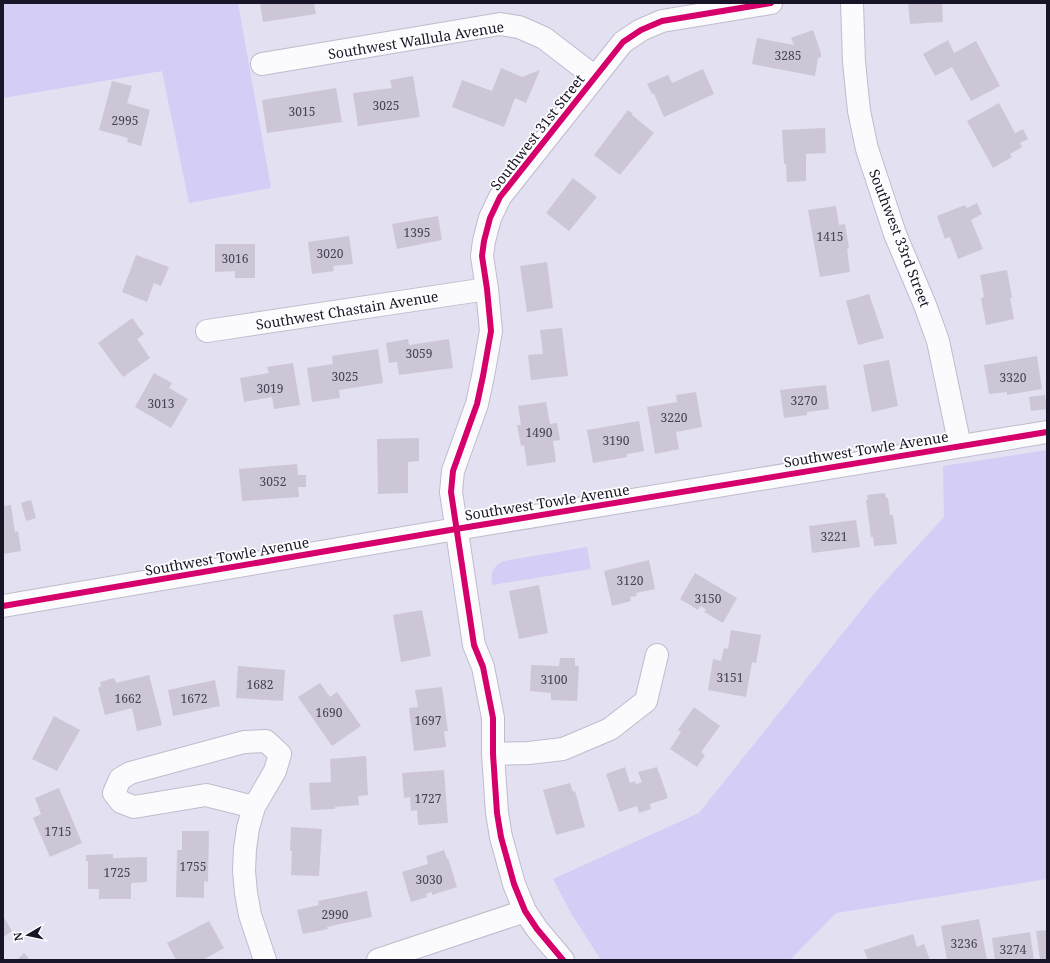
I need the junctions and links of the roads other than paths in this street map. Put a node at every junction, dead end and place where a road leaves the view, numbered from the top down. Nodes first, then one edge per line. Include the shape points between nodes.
1 (771, 3) edge
2 (852, 3) edge
3 (262, 64) dead end
4 (595, 77) junction
5 (487, 289) junction
6 (206, 331) dead end
7 (1047, 432) edge
8 (960, 446) junction
9 (456, 529) junction
10 (3, 606) edge
11 (657, 655) dead end
12 (493, 754) junction
13 (254, 806) junction
14 (525, 912) junction
15 (265, 960) edge
16 (378, 960) edge
17 (563, 960) edge

1 - 4 street via 662,21 641,30 623,42
2 - 8 street, Southwest 33rd Street via 856,83 867,149 895,234 938,341
3 - 4 street, Southwest Wallula Avenue via 500,24 519,27 544,38
4 - 5 street, Southwest 31st Street via 500,197 490,218 484,241 482,256
5 - 6 street, Southwest Chastain Avenue
5 - 9 street, Southwest 31st Street via 490,331 484,376 477,404 453,471 451,492
7 - 8 street, Southwest Towle Avenue
8 - 9 street, Southwest Towle Avenue
9 - 10 street, Southwest Towle Avenue
9 - 12 street, Southwest 31st Street via 474,645 484,667 493,718
11 - 12 street via 646,701 610,729 563,749
12 - 14 street, Southwest 31st Street via 501,838
13 - 13 street via 275,771 280,754 266,741 244,742 130,773 120,779 114,793 120,802 134,807 206,795
13 - 15 street via 248,828 244,871 250,915
14 - 16 street
14 - 17 street, Southwest 31st Street

